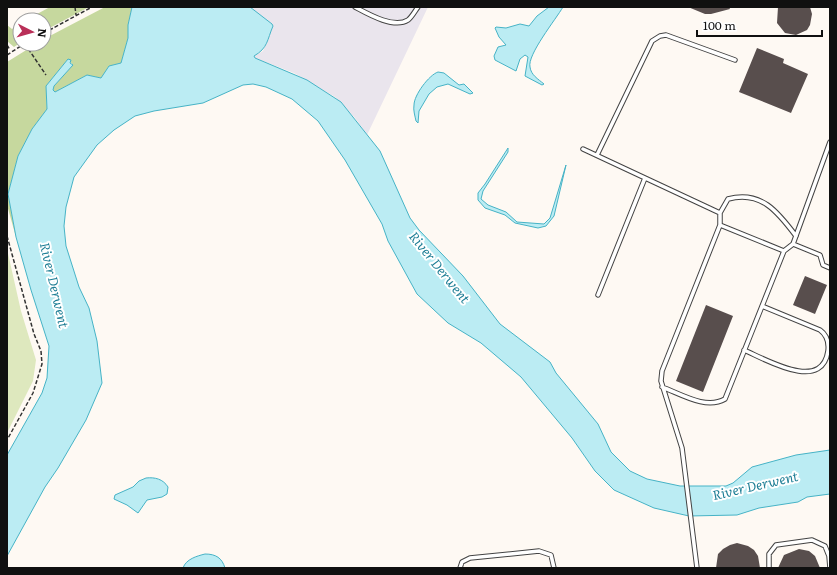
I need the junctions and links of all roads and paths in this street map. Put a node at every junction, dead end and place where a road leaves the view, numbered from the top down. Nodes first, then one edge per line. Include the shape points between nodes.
1 (75, 7) edge
2 (92, 7) edge
3 (355, 7) edge
4 (418, 7) edge
5 (76, 15) junction
6 (52, 28) edge
7 (7, 45) edge
8 (11, 51) joint
9 (30, 52) edge
10 (7, 55) edge
11 (735, 60) dead end
12 (46, 75) dead end
13 (830, 142) edge
14 (583, 148) dead end
15 (597, 155) junction
16 (645, 178) junction
17 (720, 213) junction
18 (720, 226) junction
19 (7, 236) edge
20 (796, 236) junction
21 (793, 244) junction
22 (784, 251) junction
23 (830, 268) edge
24 (598, 295) dead end
25 (762, 306) junction
26 (744, 350) junction
27 (662, 387) junction
28 (7, 440) edge
29 (460, 568) edge
30 (554, 568) edge
31 (697, 568) edge
32 (769, 568) edge
33 (830, 568) edge

1 - 5 path
2 - 5 path
3 - 4 lane via 384,21 401,22 410,19
5 - 6 path
7 - 8 path
8 - 10 path
9 - 12 path
11 - 15 lane via 666,36 660,36 652,41
13 - 20 lane
14 - 15 lane
15 - 16 lane
16 - 17 lane
16 - 24 lane
17 - 18 lane
17 - 20 lane via 728,199 748,196 774,210
18 - 22 lane
18 - 27 lane via 662,371
19 - 28 path via 41,351 42,364 33,393
20 - 21 lane
21 - 22 lane
21 - 23 lane via 820,255 823,265
22 - 25 lane
25 - 26 lane
25 - 26 lane via 825,334 827,354 824,362 811,372 804,373
26 - 27 lane via 725,399 718,403 706,403
27 - 31 lane via 682,448
29 - 30 lane via 462,562 470,558 539,551 551,555
32 - 33 lane via 769,554 776,545 812,540 824,546 829,556

